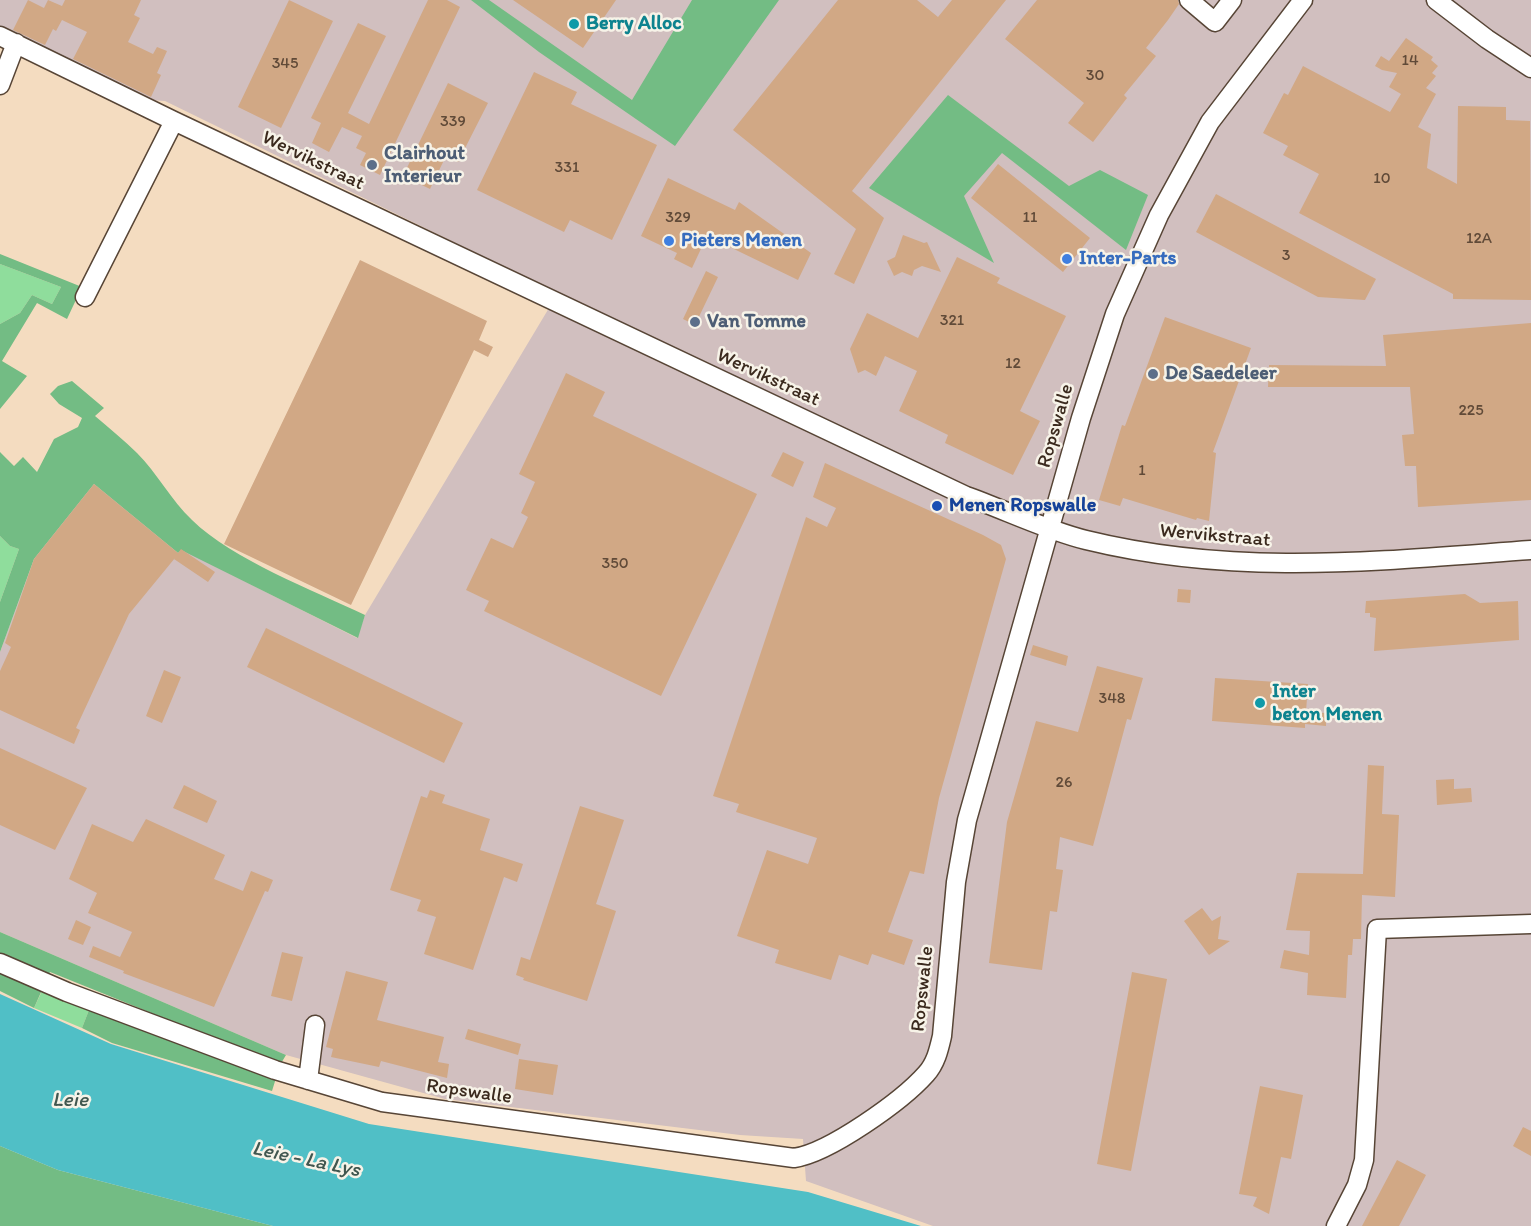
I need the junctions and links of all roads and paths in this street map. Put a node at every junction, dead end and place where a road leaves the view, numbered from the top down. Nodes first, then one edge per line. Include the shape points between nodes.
1 (1189, 0) edge
2 (1232, 0) edge
3 (1303, 0) edge
4 (1436, 0) edge
5 (8, 39) edge
6 (1531, 68) edge
7 (0, 85) edge
8 (174, 121) junction
9 (85, 297) dead end
10 (1051, 527) junction
11 (1530, 552) edge
12 (1531, 924) edge
13 (0, 963) edge
14 (315, 1025) dead end
15 (308, 1080) junction
16 (1336, 1226) edge

1 - 2 street via 1215,22
3 - 10 street, Ropswalle via 1210,122 1159,215 1115,314
4 - 6 street
5 - 7 street
5 - 8 street, Wervikstraat
8 - 9 street
8 - 10 street, Wervikstraat via 966,496
10 - 11 street, Wervikstraat via 1095,542 1215,562 1348,564
10 - 15 street, Ropswalle via 967,820 956,882 938,1054 927,1072 900,1098 832,1143 794,1158 382,1102
12 - 16 street via 1377,929 1364,1160 1357,1185
13 - 15 street, Ropswalle via 67,992
14 - 15 street

